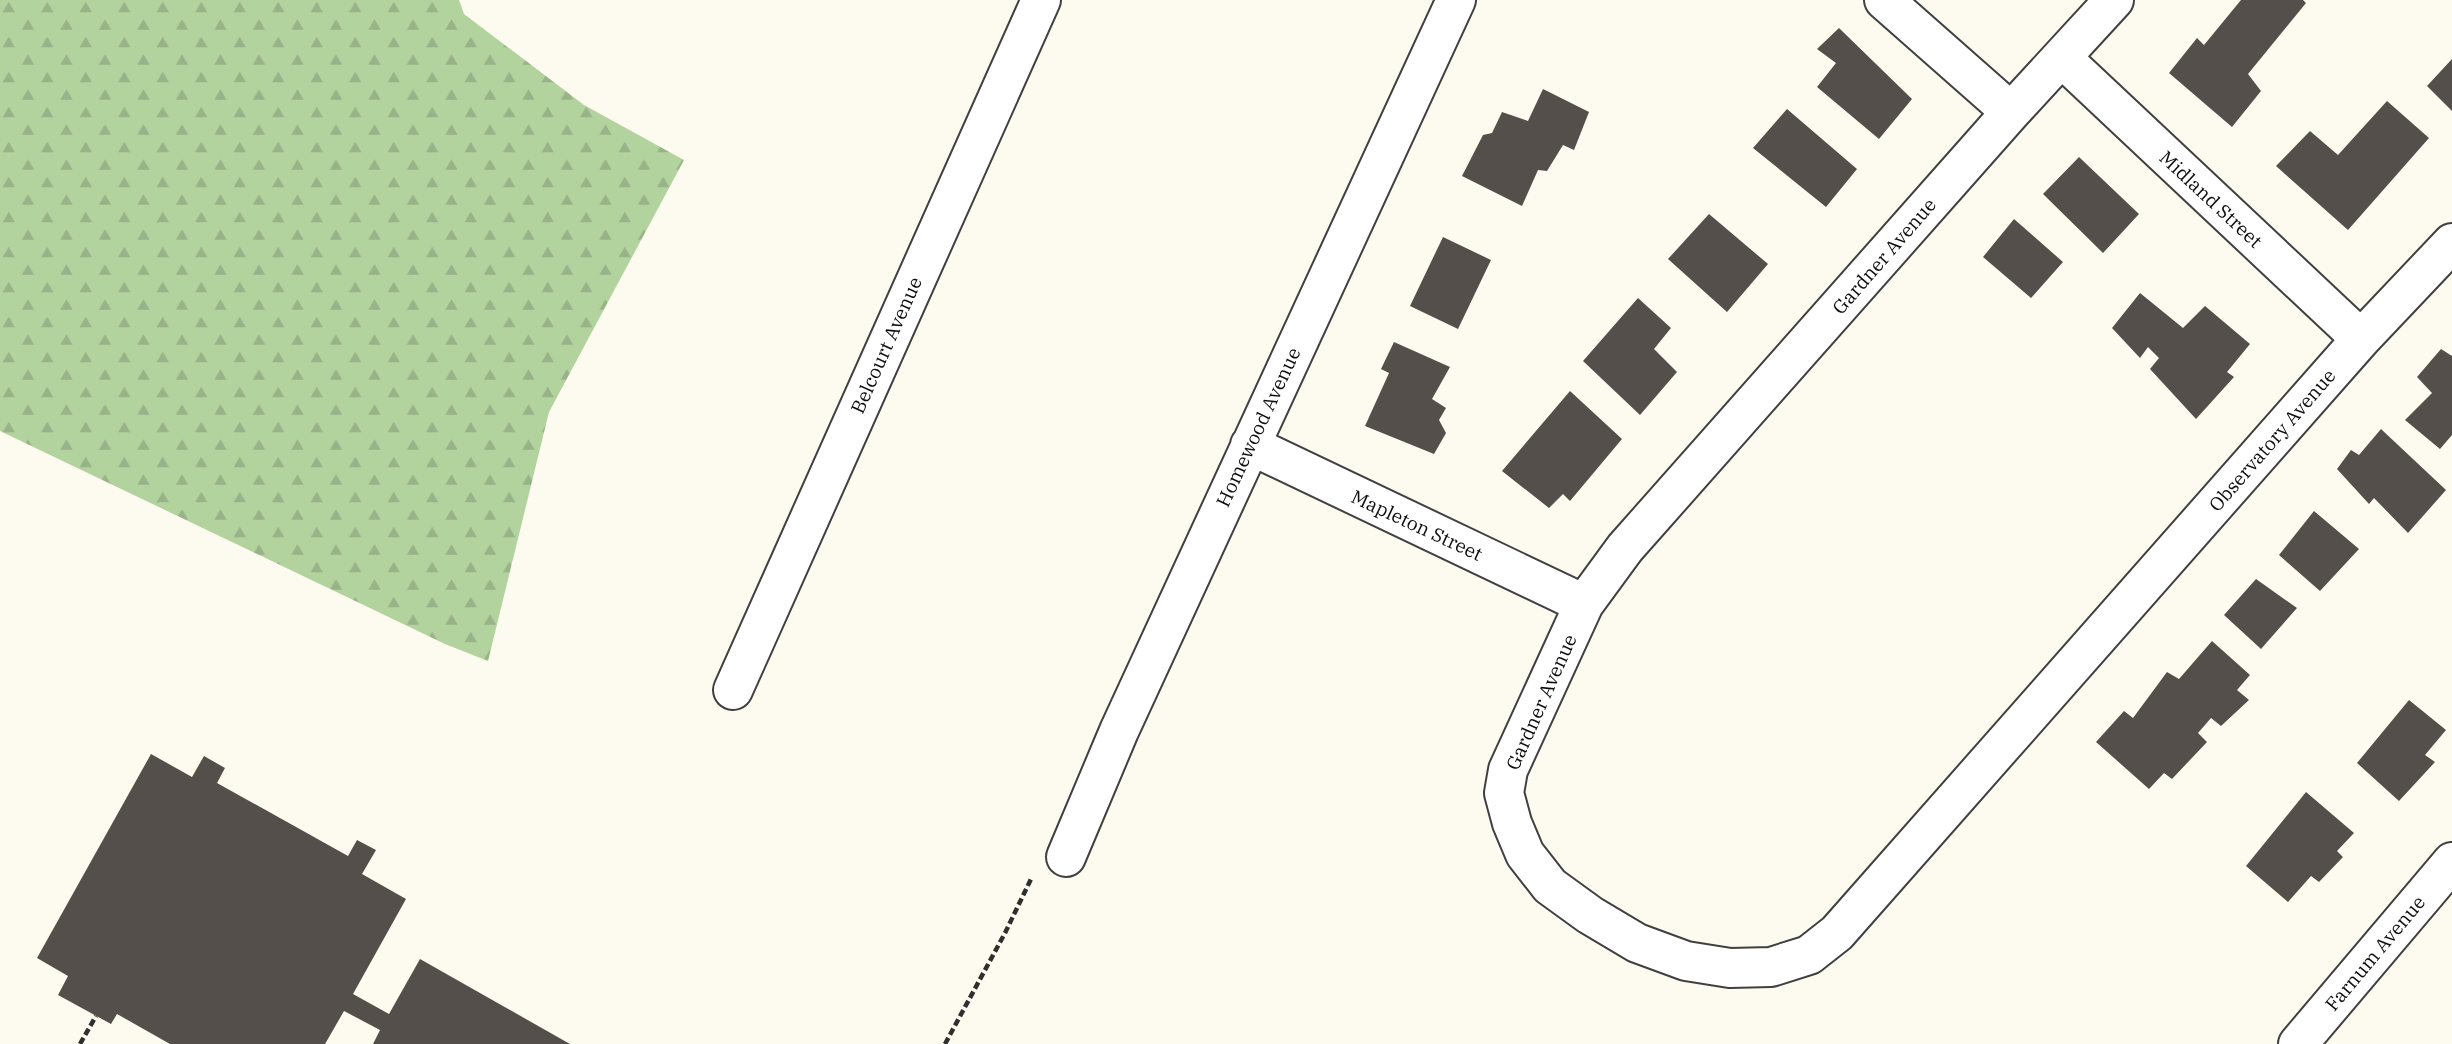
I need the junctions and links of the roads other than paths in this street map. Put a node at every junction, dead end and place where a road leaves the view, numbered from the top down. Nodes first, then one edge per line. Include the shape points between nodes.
1 (1041, 0) edge
2 (1456, 0) edge
3 (1884, 0) edge
4 (2114, 0) edge
5 (2062, 58) junction
6 (2011, 112) junction
7 (2452, 243) edge
8 (2361, 339) junction
9 (1250, 445) junction
10 (1584, 604) junction
11 (2095, 640) joint
12 (733, 690) dead end
13 (1066, 857) road end
14 (2452, 862) edge
15 (2298, 1044) edge

1 - 12 street, Belcourt Avenue
2 - 9 street, Homewood Avenue
3 - 6 street
4 - 5 street, Gardner Avenue
5 - 6 street, Gardner Avenue
5 - 8 street, Midland Street
6 - 10 street, Gardner Avenue via 1625,548
7 - 8 street, Observatory Avenue
8 - 11 street, Observatory Avenue
9 - 10 street, Mapleton Street
9 - 13 street, Homewood Avenue
10 - 11 street, Gardner Avenue via 1508,770 1504,793 1516,834 1550,886 1590,915 1637,943 1686,961 1730,968 1771,967 1809,955 1837,933
14 - 15 street, Farnum Avenue

